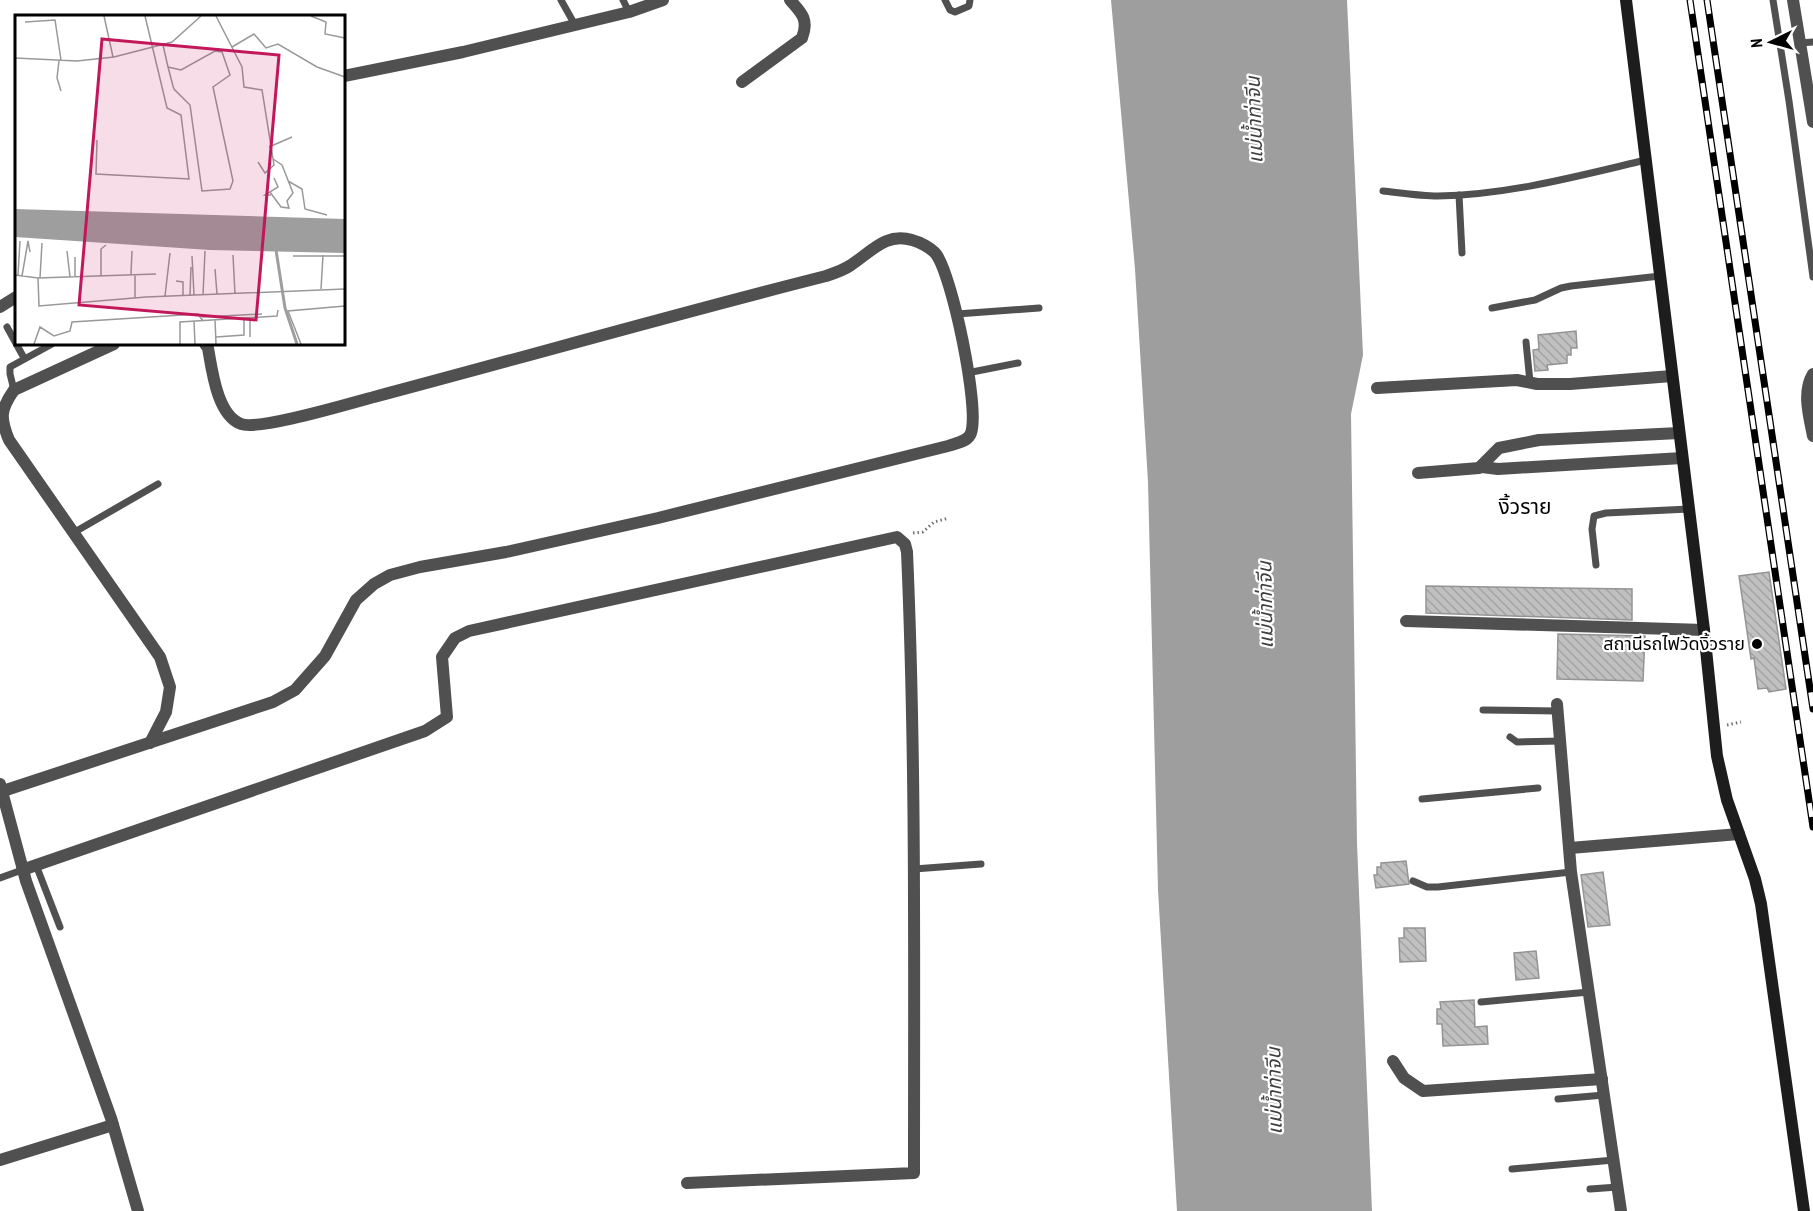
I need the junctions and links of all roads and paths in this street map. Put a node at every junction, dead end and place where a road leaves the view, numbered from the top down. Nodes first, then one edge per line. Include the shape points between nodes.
1 (561, 0) edge
2 (623, 0) edge
3 (790, 0) edge
4 (945, 0) edge
5 (970, 0) edge
6 (1626, 0) edge
7 (1773, 0) edge
8 (1792, 0) edge
9 (655, 2) edge
10 (629, 12) junction
11 (574, 25) junction
12 (1813, 42) edge
13 (1800, 43) junction
14 (345, 76) edge
15 (742, 82) dead end
16 (1810, 85) edge
17 (1813, 122) edge
18 (1646, 160) junction
19 (1383, 191) dead end
20 (1459, 195) junction
21 (1462, 253) dead end
22 (1660, 276) junction
23 (1813, 278) edge
24 (15, 298) edge
25 (0, 307) edge
26 (1039, 308) dead end
27 (1492, 308) dead end
28 (958, 319) junction
29 (7, 327) dead end
30 (15, 342) edge
31 (1526, 342) dead end
32 (17, 345) edge
33 (50, 345) edge
34 (112, 345) edge
35 (206, 345) edge
36 (24, 358) junction
37 (1018, 363) dead end
38 (968, 372) junction
39 (1813, 374) edge
40 (1672, 376) junction
41 (1530, 382) junction
42 (1377, 388) dead end
43 (14, 390) junction
44 (1679, 433) junction
45 (1813, 436) edge
46 (1682, 458) junction
47 (1482, 467) junction
48 (1418, 474) dead end
49 (158, 484) dead end
50 (1689, 508) junction
51 (950, 518) dead end
52 (73, 533) junction
53 (897, 537) junction
54 (1596, 565) dead end
55 (1406, 621) dead end
56 (1704, 630) junction
57 (1558, 708) joint
58 (1482, 710) dead end
59 (1510, 737) dead end
60 (1561, 741) junction
61 (150, 743) junction
62 (2, 788) edge
63 (1538, 788) dead end
64 (1422, 800) dead end
65 (1739, 834) junction
66 (1570, 848) junction
67 (981, 864) dead end
68 (36, 865) junction
69 (914, 869) junction
70 (22, 870) junction
71 (1571, 872) junction
72 (0, 878) edge
73 (1413, 881) dead end
74 (60, 927) dead end
75 (1589, 992) junction
76 (1481, 1002) dead end
77 (1393, 1061) dead end
78 (1602, 1079) junction
79 (1604, 1095) junction
80 (1558, 1099) dead end
81 (113, 1125) junction
82 (0, 1160) edge
83 (1614, 1160) junction
84 (1512, 1168) dead end
85 (687, 1183) dead end
86 (1618, 1187) junction
87 (1590, 1190) dead end
88 (138, 1211) edge
89 (1621, 1211) edge
90 (1804, 1211) edge

1 - 11 lane
2 - 10 lane
3 - 15 street via 802,15 806,28 802,38
4 - 5 lane via 955,12 969,6
6 - 18 street
7 - 23 lane
8 - 13 street
9 - 10 street
10 - 11 street
11 - 14 street
12 - 13 lane
13 - 16 street
16 - 17 street
18 - 20 lane via 1540,184
18 - 22 street
19 - 20 lane
20 - 21 lane
22 - 27 lane via 1567,287 1535,300
22 - 40 street
24 - 25 street
26 - 28 lane
28 - 35 street via 935,253 912,240 892,239 843,270 826,276 259,426 240,424 224,411
28 - 38 street
29 - 30 lane
31 - 41 lane
32 - 36 lane
33 - 36 lane
34 - 43 street
36 - 43 lane via 10,367
37 - 38 lane
38 - 61 street via 973,411 967,439 658,518 390,575 356,600 325,656 295,690 273,702
39 - 45 street via 1807,395
40 - 41 street via 1570,384
40 - 44 street
41 - 42 street
43 - 52 street via 4,404 2,421 9,440
44 - 46 street
44 - 47 street via 1539,440 1500,448
46 - 47 street
46 - 50 street
47 - 48 street
49 - 52 lane
50 - 54 lane via 1594,516
50 - 56 street
51 - 53 path via 934,522 922,532
52 - 61 street via 160,657 170,687 166,712
53 - 68 street via 469,631 455,638 442,657 447,717 425,731
53 - 69 street via 907,552
55 - 56 street
56 - 65 street via 1717,756
57 - 58 lane
57 - 60 street
59 - 60 lane via 1517,742
60 - 66 street via 1561,786
61 - 62 street
62 - 70 street
63 - 64 lane
65 - 66 street
65 - 90 street via 1761,904
66 - 71 street
67 - 69 lane
68 - 70 street
68 - 74 lane
69 - 85 street via 914,1173
70 - 72 lane
70 - 81 street
71 - 73 lane via 1456,886 1427,887
71 - 75 street
75 - 76 lane
75 - 78 street
77 - 78 street via 1404,1078 1423,1091
78 - 79 street
79 - 80 lane
79 - 83 street
81 - 82 street
81 - 88 street
83 - 84 lane
83 - 86 street
86 - 87 lane
86 - 89 street

